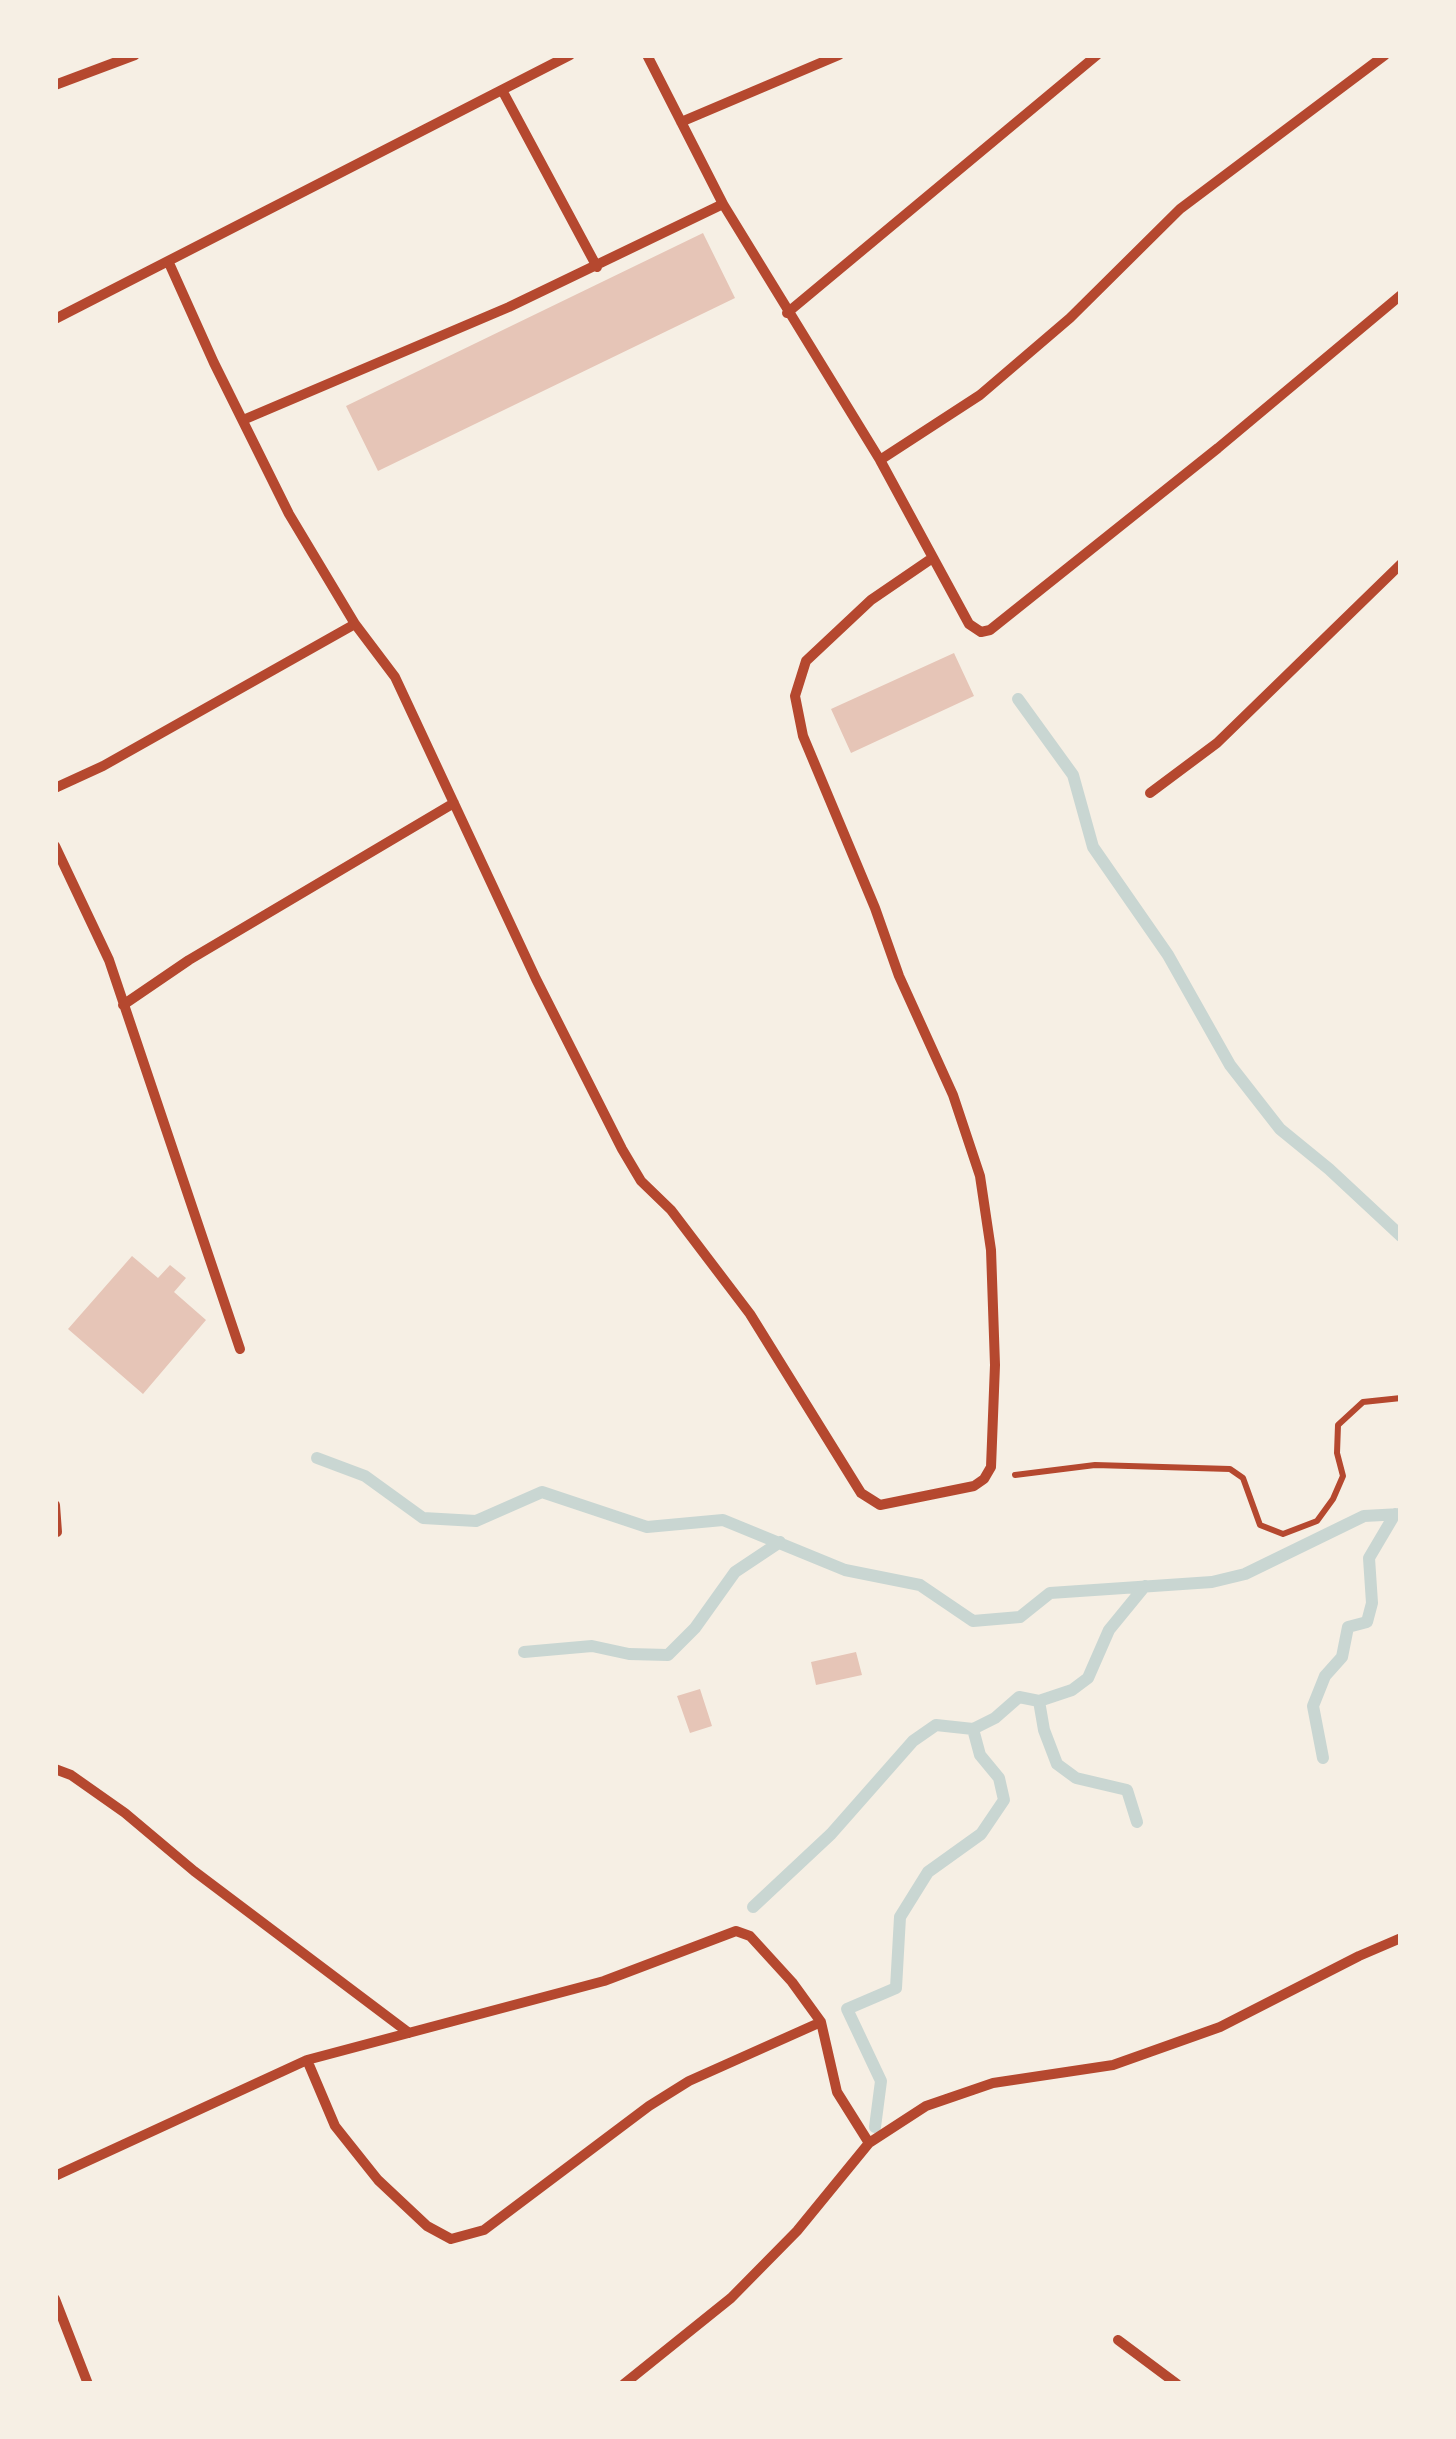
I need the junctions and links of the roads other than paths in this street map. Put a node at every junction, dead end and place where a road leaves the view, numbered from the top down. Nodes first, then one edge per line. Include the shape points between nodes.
1 (135, 55) edge
2 (570, 55) edge
3 (647, 55) edge
4 (839, 55) edge
5 (1096, 55) edge
6 (1385, 55) edge
7 (55, 85) edge
8 (502, 90) junction
9 (681, 122) junction
10 (723, 204) junction
11 (168, 263) junction
12 (597, 266) junction
13 (1401, 294) edge
14 (788, 313) junction
15 (55, 320) edge
16 (243, 420) junction
17 (880, 460) junction
18 (931, 559) junction
19 (1401, 564) edge
20 (355, 624) junction
21 (55, 788) edge
22 (1150, 794) dead end
23 (454, 803) junction
24 (55, 846) edge
25 (123, 1004) junction
26 (240, 1349) dead end
27 (55, 1504) edge
28 (57, 1532) edge
29 (55, 1769) edge
30 (1401, 1938) edge
31 (821, 2022) junction
32 (409, 2033) junction
33 (307, 2060) junction
34 (870, 2143) junction
35 (55, 2176) edge
36 (55, 2299) edge
37 (1118, 2340) dead end
38 (88, 2384) edge
39 (624, 2384) edge
40 (1177, 2384) edge

1 - 7 street
2 - 8 street
3 - 9 street
4 - 9 street
5 - 14 street
6 - 17 street via 1180,209 980,395
8 - 11 street
8 - 12 street
9 - 10 street
10 - 12 street
10 - 14 street
11 - 15 street
11 - 16 street
12 - 16 street
13 - 18 street via 990,630 969,624
14 - 17 street
16 - 20 street
17 - 18 street
18 - 23 street via 871,600 806,661 795,696 803,736 953,1095 980,1176 995,1365 991,1467 974,1486 880,1505 861,1494 750,1314 641,1181
19 - 22 street via 1217,743
20 - 21 street
20 - 23 street via 395,677
23 - 25 street
24 - 25 street
25 - 26 street
27 - 28 street
29 - 32 street via 125,1813
30 - 34 street via 1220,2027 1113,2065 959,2093
31 - 32 street via 750,1936 736,1931 604,1981
31 - 33 street via 688,2080 484,2230 451,2239 378,2180 335,2126
31 - 34 street via 837,2092
32 - 33 street
33 - 35 street
34 - 39 street via 731,2298
36 - 38 street
37 - 40 street

